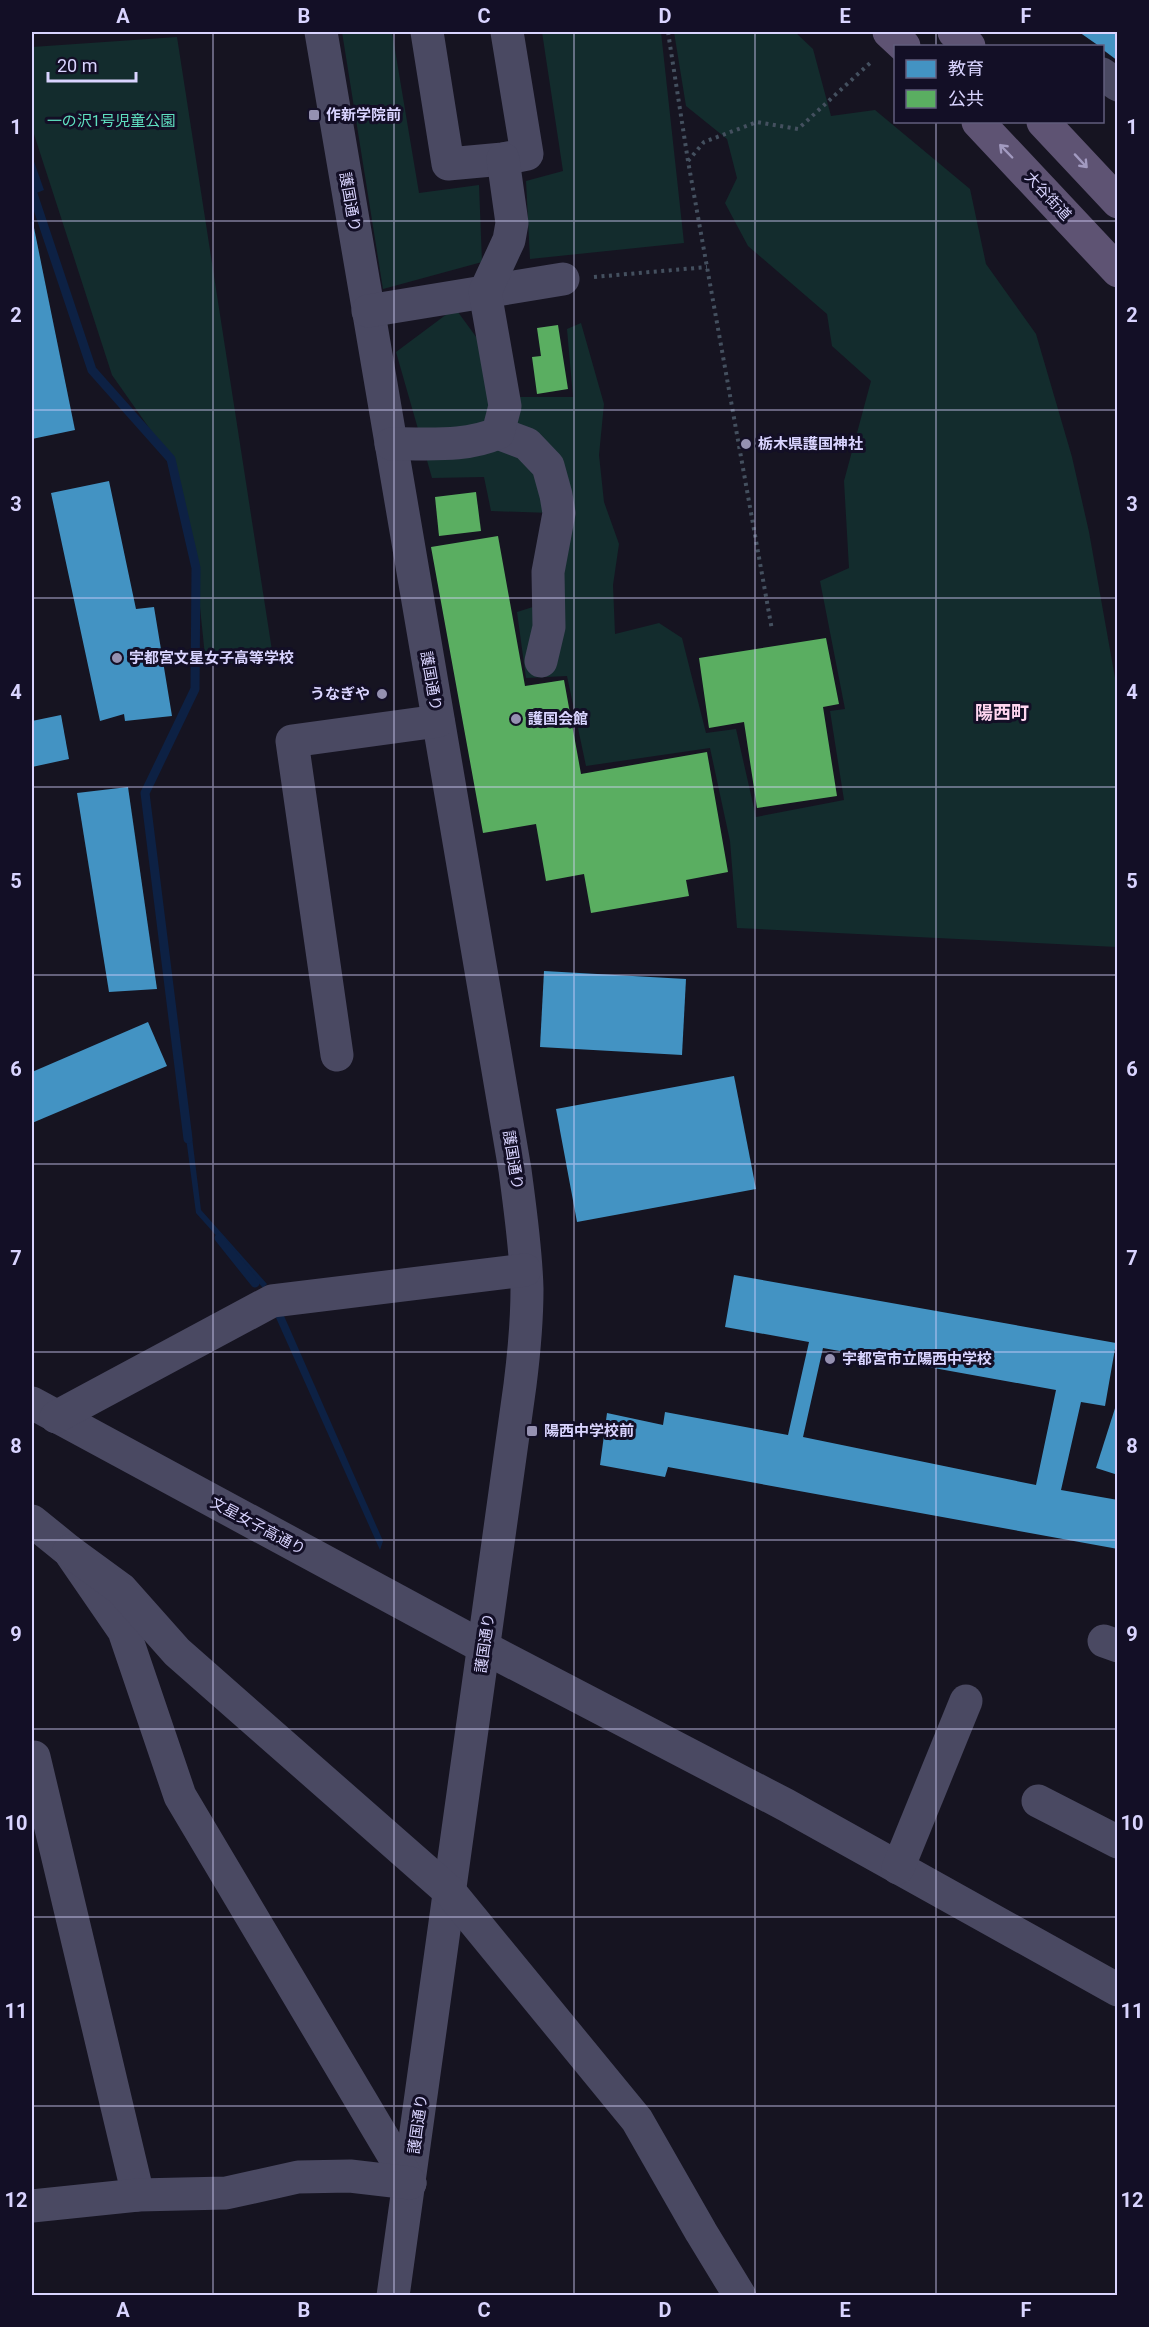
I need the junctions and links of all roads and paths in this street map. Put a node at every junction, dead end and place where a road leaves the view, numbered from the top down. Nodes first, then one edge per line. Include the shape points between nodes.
1 (321, 32) edge
2 (427, 32) edge
3 (507, 32) edge
4 (668, 32) edge
5 (889, 32) edge
6 (954, 32) edge
7 (903, 45) edge
8 (968, 45) edge
9 (870, 63) dead end
10 (1104, 75) edge
11 (1118, 85) edge
12 (979, 123) edge
13 (1044, 123) edge
14 (502, 159) junction
15 (688, 161) junction
16 (1118, 202) edge
17 (707, 267) junction
18 (1118, 271) edge
19 (563, 279) joint
20 (484, 292) junction
21 (368, 311) junction
22 (498, 433) junction
23 (391, 444) junction
24 (772, 630) dead end
25 (541, 662) dead end
26 (438, 721) junction
27 (337, 1055) dead end
28 (525, 1270) junction
29 (44, 1410) edge
30 (32, 1521) edge
31 (69, 1551) junction
32 (485, 1648) junction
33 (966, 1701) dead end
34 (34, 1757) dead end
35 (1038, 1801) dead end
36 (1118, 1842) edge
37 (898, 1868) junction
38 (450, 1892) junction
39 (1118, 1990) edge
40 (410, 2183) junction
41 (138, 2195) junction
42 (32, 2206) edge
43 (393, 2295) edge
44 (740, 2295) edge

1 - 21 street, 護国通り
2 - 14 street via 447,164
3 - 14 street via 527,154
4 - 15 path
5 - 7 main road
6 - 8 main road
9 - 15 path via 798,129 757,122 705,142
10 - 11 street
18 -> 12 main road, 大谷街道
13 -> 16 main road
14 - 20 street via 512,223 509,240
15 - 17 path
17 - 19 path
17 - 24 path
19 - 20 street
20 - 21 street
20 - 22 street via 505,406
21 - 23 street, 護国通り
22 - 23 street via 465,443
22 - 25 street via 526,444 548,466 556,495 559,513 548,572 549,627
23 - 26 street, 護国通り
26 - 27 street via 292,741
26 - 28 street, 護国通り via 515,1170
28 - 29 street via 272,1301
28 - 32 street, 護国通り via 526,1334
29 - 32 street, 文星女子高通り
30 - 31 street
31 - 38 street via 121,1589 177,1652
31 - 40 street via 124,1631 180,1796
32 - 37 street, 文星女子高通り
32 - 38 street, 護国通り
33 - 37 street
34 - 41 street
35 - 36 street
37 - 39 street, 文星女子高通り
38 - 40 street, 護国通り
38 - 44 street via 637,2120
40 - 41 street via 350,2176 298,2177 226,2193
40 - 43 street, 護国通り
41 - 42 street

